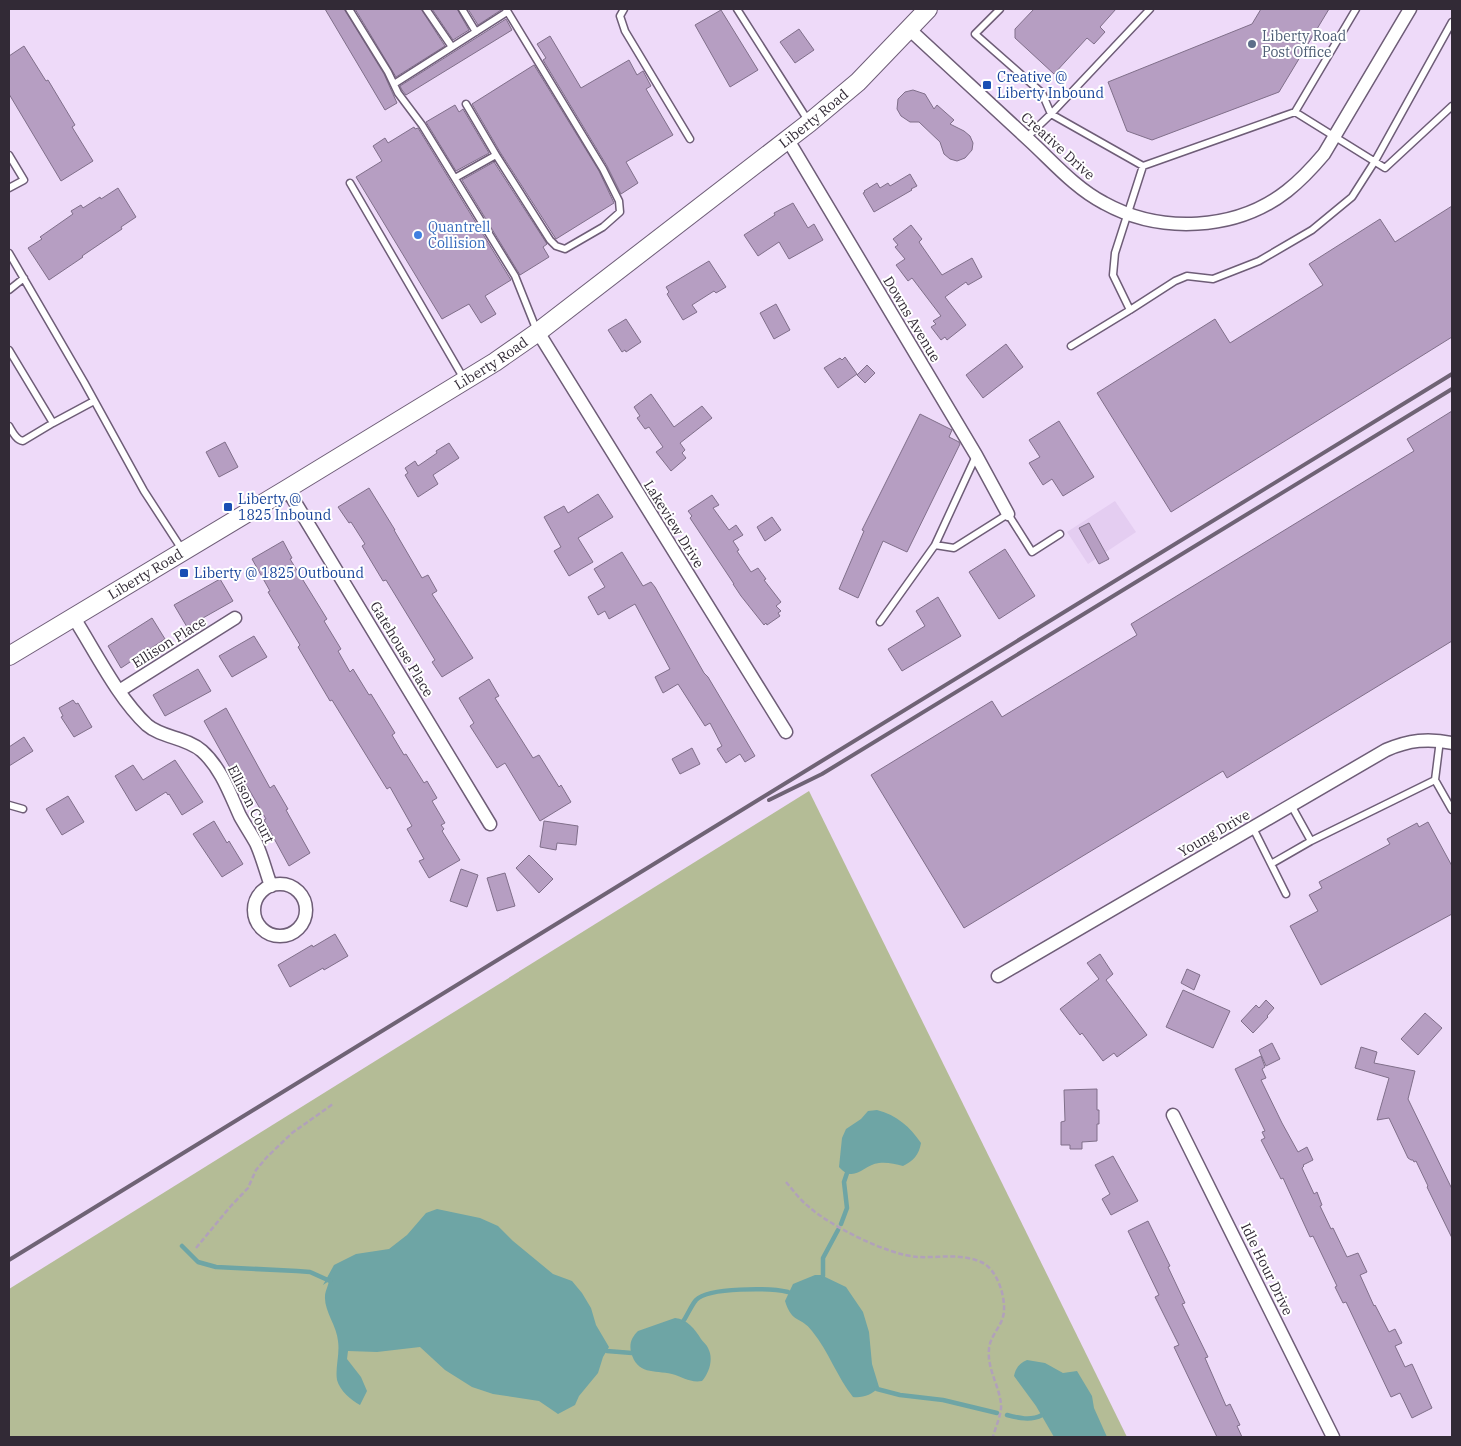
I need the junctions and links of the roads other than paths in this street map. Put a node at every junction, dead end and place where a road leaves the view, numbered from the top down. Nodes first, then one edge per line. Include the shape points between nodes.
1 (350, 9) edge
2 (426, 9) edge
3 (462, 9) edge
4 (624, 9) edge
5 (737, 9) edge
6 (928, 9) edge
7 (1000, 9) edge
8 (1150, 9) edge
9 (1356, 9) edge
10 (1410, 9) edge
11 (506, 10) edge
12 (1452, 22) edge
13 (909, 29) junction
14 (476, 32) junction
15 (452, 47) junction
16 (394, 84) junction
17 (466, 104) dead end
18 (1452, 106) edge
19 (1295, 112) junction
20 (1051, 114) junction
21 (809, 123) junction
22 (1335, 136) junction
23 (1026, 138) junction
24 (690, 139) dead end
25 (788, 140) junction
26 (9, 155) edge
27 (496, 155) junction
28 (1375, 161) junction
29 (1143, 166) junction
30 (455, 178) junction
31 (350, 183) dead end
32 (9, 188) edge
33 (1127, 214) junction
34 (9, 253) edge
35 (24, 278) junction
36 (9, 290) edge
37 (1130, 310) junction
38 (538, 332) junction
39 (1071, 346) dead end
40 (9, 350) edge
41 (464, 380) junction
42 (94, 401) junction
43 (53, 424) junction
44 (9, 426) edge
45 (976, 455) junction
46 (287, 489) junction
47 (1008, 514) junction
48 (1060, 534) dead end
49 (936, 545) junction
50 (184, 552) junction
51 (74, 618) junction
52 (235, 618) dead end
53 (880, 622) dead end
54 (9, 656) edge
55 (119, 691) junction
56 (786, 732) dead end
57 (1446, 741) edge
58 (1435, 780) junction
59 (9, 805) edge
60 (1292, 805) junction
61 (23, 808) dead end
62 (1452, 810) edge
63 (490, 824) dead end
64 (1253, 828) junction
65 (1311, 841) junction
66 (1271, 864) junction
67 (270, 886) junction
68 (1286, 894) dead end
69 (998, 976) dead end
70 (1174, 1115) dead end
71 (1333, 1437) edge

1 - 16 lane
2 - 15 lane
3 - 14 lane
4 - 24 lane via 620,16 625,31
5 - 21 lane
6 - 13 main road, Liberty Road
7 - 20 lane via 975,34 1042,93
8 - 20 lane
9 - 19 lane
10 - 22 street, Creative Drive
11 - 14 lane
11 - 27 lane via 603,169 620,201 620,212 604,227 565,248 556,246
12 - 28 lane
13 - 21 main road, Liberty Road via 858,82
13 - 23 street, Creative Drive
14 - 15 lane
15 - 16 lane
16 - 30 lane
17 - 27 lane
18 - 28 lane via 1386,168
19 - 22 lane
19 - 29 lane
20 - 23 lane
20 - 29 lane
21 - 25 main road, Liberty Road
22 - 28 lane
22 - 33 street, Creative Drive via 1307,174 1285,192 1236,217 1190,224 1165,223
23 - 33 street, Creative Drive via 1083,190
25 - 38 main road, Liberty Road
25 - 45 street, Downs Avenue
26 - 32 lane via 24,180
27 - 30 lane
28 - 37 lane via 1352,196 1312,230 1259,261 1213,279 1187,276 1175,281
29 - 33 lane
30 - 38 lane via 515,276
31 - 41 lane
33 - 37 lane via 1115,253 1113,275
34 - 35 lane
35 - 36 lane
35 - 42 lane
37 - 39 lane
38 - 41 main road, Liberty Road
38 - 56 street, Lakeview Drive
40 - 43 lane
41 - 46 main road, Liberty Road
42 - 43 lane
42 - 50 lane via 144,491
43 - 44 lane via 23,441
45 - 47 street, Downs Avenue
45 - 49 lane
46 - 50 main road, Liberty Road
46 - 63 street, Gatehouse Place
47 - 48 lane via 1032,552
47 - 49 lane via 954,548
49 - 53 lane
50 - 51 main road, Liberty Road
51 - 54 main road, Liberty Road
51 - 55 street, Ellison Court
52 - 55 street, Ellison Place
55 - 67 street, Ellison Court via 148,726 201,750 212,763 228,787 256,844
57 - 58 lane
57 - 60 street, Young Drive via 1416,740 1399,744
58 - 62 lane
58 - 65 lane
59 - 61 lane
60 - 64 street, Young Drive
60 - 65 lane
64 - 66 lane
64 - 69 street, Young Drive
65 - 66 lane
66 - 68 lane
67 - 67 street via 263,891 255,906 258,924 272,935 289,934 302,924 306,909 304,901 294,888
70 - 71 street, Idle Hour Drive

